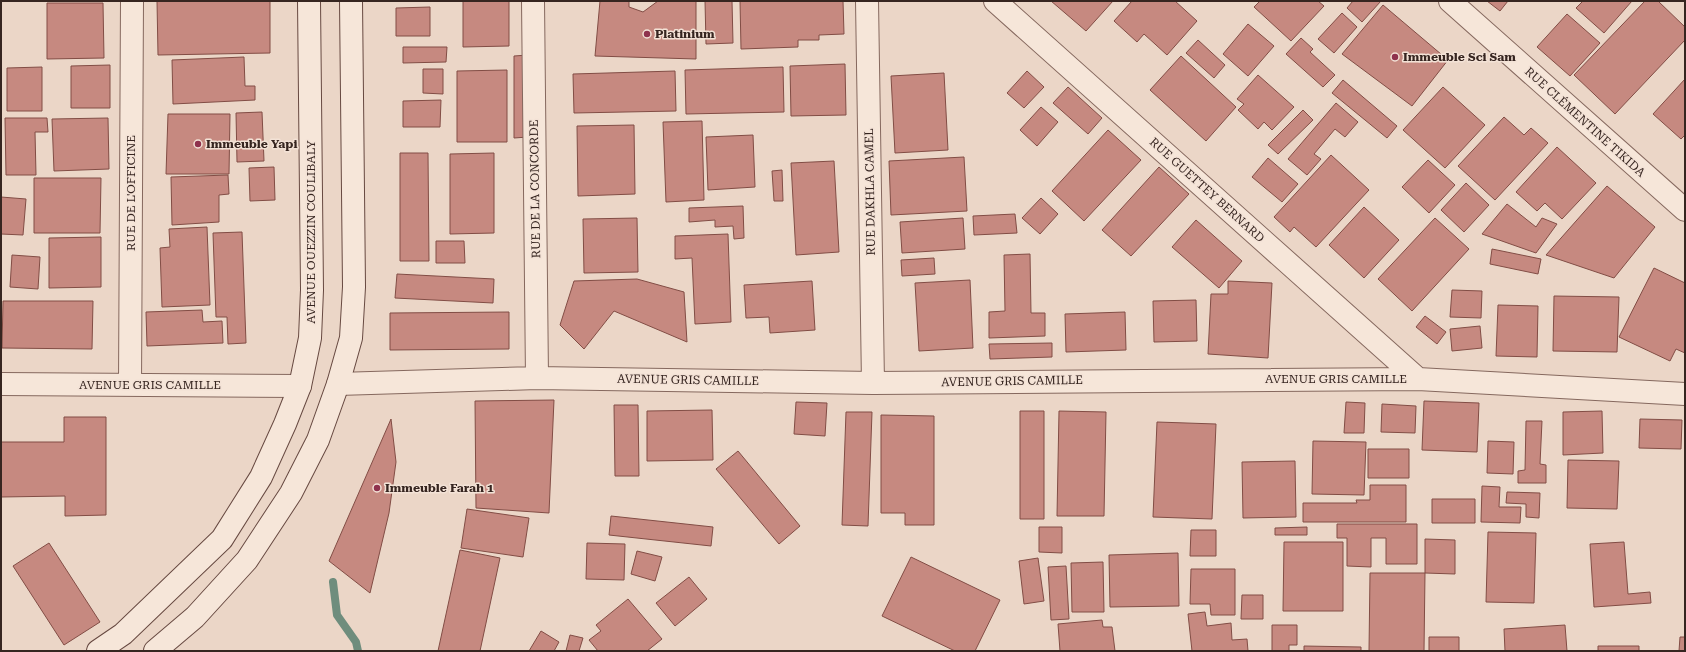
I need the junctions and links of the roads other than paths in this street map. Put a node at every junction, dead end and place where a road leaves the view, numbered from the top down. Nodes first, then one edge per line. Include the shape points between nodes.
1 (132, 1) edge
2 (309, 1) edge
3 (351, 1) edge
4 (548, 1) edge
5 (867, 1) edge
6 (996, 1) edge
7 (1450, 1) edge
8 (533, 9) edge
9 (1685, 210) edge
10 (537, 378) junction
11 (1418, 379) junction
12 (873, 383) junction
13 (1, 384) edge
14 (338, 384) junction
15 (130, 385) junction
16 (300, 386) junction
17 (1685, 394) edge
18 (98, 651) edge
19 (155, 651) edge

1 - 15 street, RUE DE L'OFFICINE
2 - 16 street, AVENUE OUEZZIN COULIBALY via 312,290 310,338
3 - 14 street via 354,287 351,338
4 - 8 street
5 - 12 street, RUE DAKHLA CAMEL
6 - 11 street, RUE GUETTEY BERNARD
7 - 9 street, RUE CLÉMENTINE TIKIDA
8 - 10 street, RUE DE LA CONCORDE
10 - 12 street, AVENUE GRIS CAMILLE
10 - 14 street, AVENUE GRIS CAMILLE
11 - 12 street, AVENUE GRIS CAMILLE
11 - 17 street, AVENUE GRIS CAMILLE
13 - 15 street, AVENUE GRIS CAMILLE
14 - 19 street via 318,440 291,493 247,560 195,617
15 - 16 street, AVENUE GRIS CAMILLE
16 - 18 street, AVENUE OUEZZIN COULIBALY via 261,477 222,539 123,634

